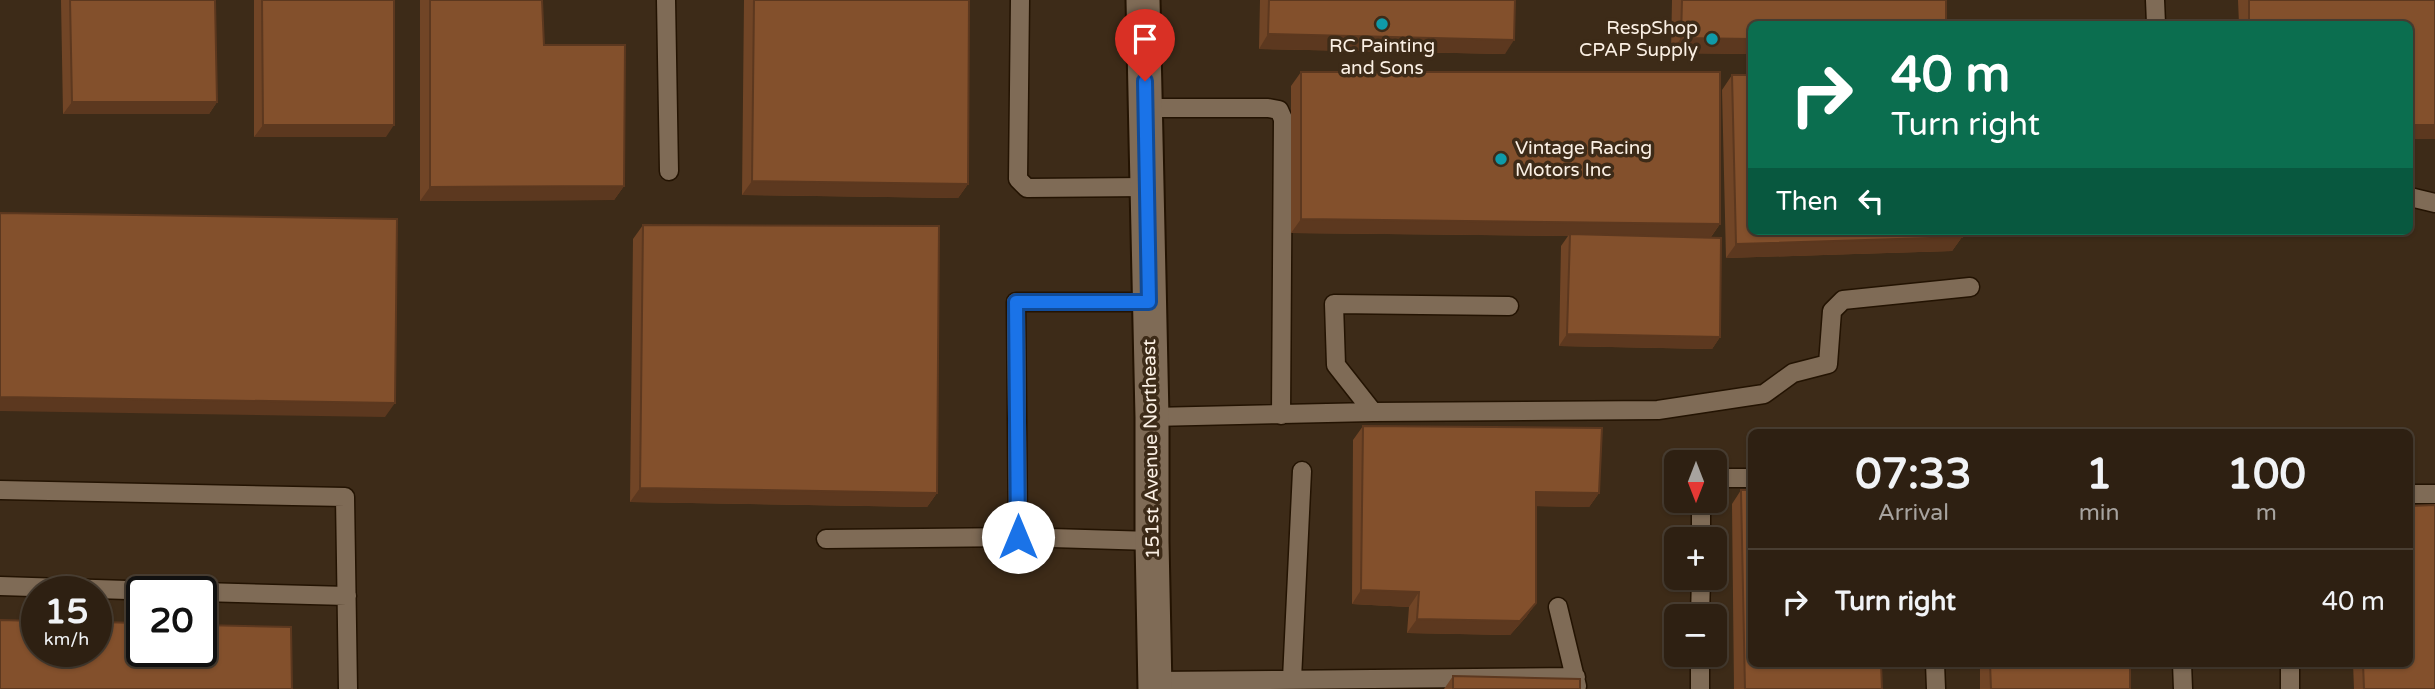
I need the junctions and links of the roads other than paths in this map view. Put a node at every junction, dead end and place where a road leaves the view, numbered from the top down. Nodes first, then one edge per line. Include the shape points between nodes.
1 (666, 0) edge
2 (1020, 0) edge
3 (1143, 0) edge
4 (2155, 0) edge
5 (2157, 21) edge
6 (1146, 108) junction
7 (669, 171) dead end
8 (1147, 187) junction
9 (2413, 198) edge
10 (2435, 203) edge
11 (1970, 286) dead end
12 (1149, 302) junction
13 (1509, 306) dead end
14 (1373, 412) junction
15 (1281, 415) junction
16 (1152, 417) junction
17 (1302, 471) dead end
18 (1727, 478) edge
19 (1748, 478) edge
20 (0, 491) edge
21 (2413, 494) edge
22 (2435, 494) edge
23 (1018, 537) junction
24 (826, 539) dead end
25 (1152, 541) junction
26 (0, 586) edge
27 (126, 590) edge
28 (217, 592) edge
29 (346, 596) junction
30 (1558, 607) dead end
31 (1700, 667) edge
32 (1935, 667) edge
33 (2182, 667) edge
34 (2290, 667) edge
35 (1292, 679) junction
36 (1577, 683) edge
37 (1155, 685) edge
38 (348, 689) edge
39 (1700, 689) edge
40 (1936, 689) edge
41 (2183, 689) edge
42 (2290, 689) edge

1 - 7 lane
2 - 8 lane via 1018,179 1027,188
3 - 6 street, 151st Avenue Northeast
4 - 5 lane
6 - 8 street, 151st Avenue Northeast
6 - 15 lane via 1268,108 1279,110 1283,119
8 - 12 street, 151st Avenue Northeast
9 - 10 lane
11 - 14 lane via 1843,300 1832,311 1828,364 1793,373 1764,394 1658,410
12 - 16 street, 151st Avenue Northeast
12 - 23 lane via 1016,302
13 - 14 lane via 1334,304 1336,365
14 - 15 lane
15 - 16 lane
16 - 25 street, 151st Avenue Northeast
17 - 35 lane
18 - 19 lane
20 - 29 lane via 345,497
21 - 22 lane
23 - 24 lane
23 - 25 lane
25 - 37 street, 151st Avenue Northeast
26 - 27 lane
28 - 29 lane
29 - 38 lane
30 - 36 lane
31 - 39 lane
32 - 40 lane
33 - 41 lane
34 - 42 lane
35 - 36 lane
35 - 37 lane

